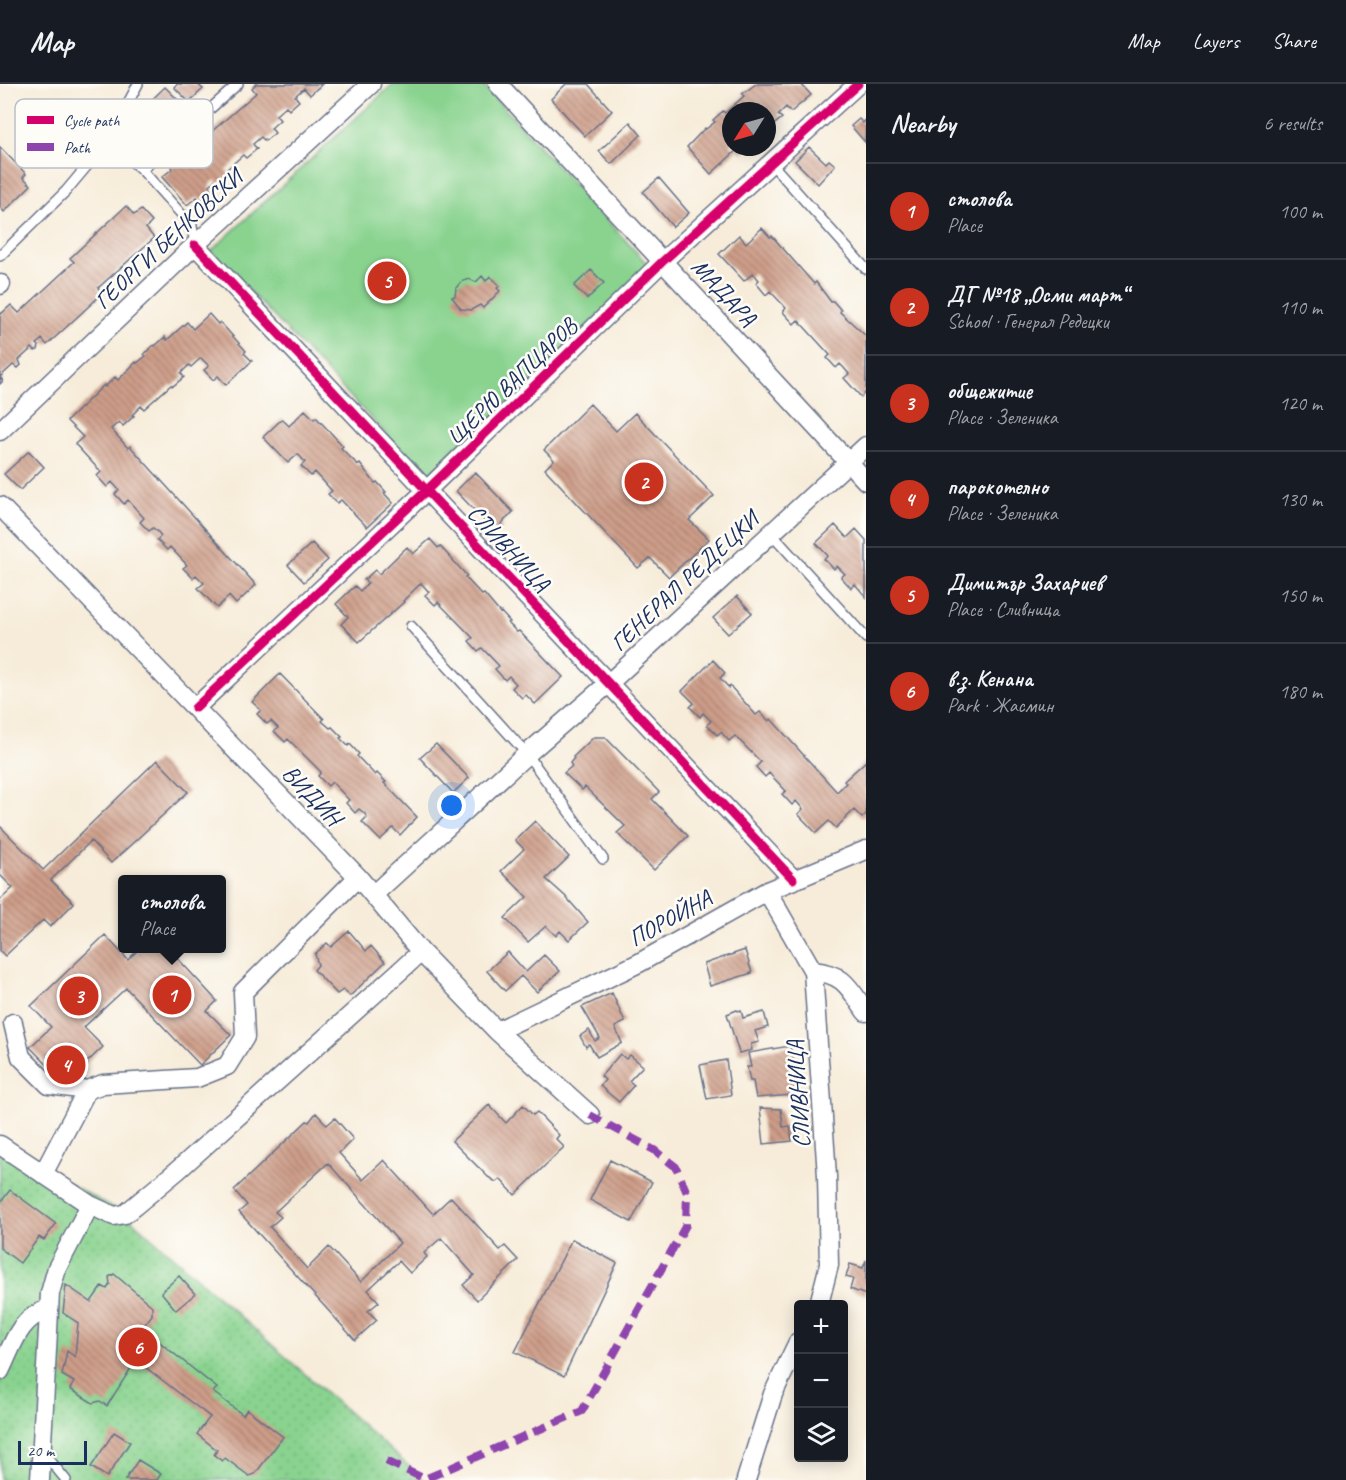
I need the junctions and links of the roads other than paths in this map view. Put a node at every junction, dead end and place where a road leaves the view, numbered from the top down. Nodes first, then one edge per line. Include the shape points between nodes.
1 (138, 84) edge
2 (238, 84) edge
3 (498, 84) edge
4 (858, 84) edge
5 (367, 85) edge
6 (130, 99) edge
7 (213, 106) edge
8 (771, 163) junction
9 (85, 168) edge
10 (140, 168) edge
11 (142, 170) joint
12 (195, 245) junction
13 (0, 256) edge
14 (662, 262) junction
15 (866, 268) edge
16 (0, 431) edge
17 (866, 446) edge
18 (849, 462) junction
19 (866, 481) edge
20 (428, 490) junction
21 (0, 506) edge
22 (771, 533) junction
23 (411, 626) dead end
24 (866, 638) edge
25 (609, 684) junction
26 (195, 708) junction
27 (527, 754) junction
28 (866, 850) edge
29 (603, 859) dead end
30 (358, 877) junction
31 (793, 879) junction
32 (767, 891) junction
33 (374, 894) junction
34 (421, 952) junction
35 (813, 971) junction
36 (866, 1012) edge
37 (13, 1023) dead end
38 (498, 1031) junction
39 (87, 1090) junction
40 (590, 1115) dead end
41 (0, 1145) edge
42 (44, 1174) junction
43 (90, 1205) junction
44 (820, 1300) edge
45 (49, 1309) junction
46 (794, 1350) edge
47 (0, 1371) edge
48 (43, 1452) junction
49 (40, 1480) edge
50 (66, 1480) edge
51 (746, 1480) edge

1 - 6 lane
2 - 7 lane
3 - 14 street, МАДАРА
4 - 8 street, ЩЕРЮ ВАПЦАРОВ
5 - 12 street, ГЕОРГИ БЕНКОВСКИ
8 - 14 street, ЩЕРЮ ВАПЦАРОВ
8 - 15 lane
9 - 13 lane
10 - 11 lane
11 - 12 lane via 192,226
12 - 16 street, ГЕОРГИ БЕНКОВСКИ
12 - 20 street, СЛИВНИЦА
14 - 18 street, МАДАРА
14 - 20 street, ЩЕРЮ ВАПЦАРОВ
17 - 18 street, ГЕНЕРАЛ РЕДЕЦКИ
18 - 19 street, МАДАРА
18 - 22 street, ГЕНЕРАЛ РЕДЕЦКИ
20 - 25 street, СЛИВНИЦА
20 - 26 street, ЩЕРЮ ВАПЦАРОВ
21 - 26 street, ВИДИН
22 - 24 lane
22 - 25 street, ГЕНЕРАЛ РЕДЕЦКИ
23 - 27 lane
25 - 27 street, ГЕНЕРАЛ РЕДЕЦКИ
25 - 31 street, СЛИВНИЦА
26 - 30 street, ВИДИН
27 - 29 lane
27 - 33 street, ГЕНЕРАЛ РЕДЕЦКИ
28 - 31 street, ПОРОЙНА
30 - 33 street, ВИДИН
30 - 39 street via 243,992 245,1038 227,1066 197,1078 103,1084
31 - 32 street, ПОРОЙНА
32 - 35 street, СЛИВНИЦА
32 - 38 street, ПОРОЙНА via 639,963
33 - 34 street, ВИДИН
34 - 38 street, ВИДИН
34 - 43 street via 136,1206 114,1216
35 - 36 street via 830,972 845,982
35 - 44 street, СЛИВНИЦА via 829,1254
37 - 39 street via 21,1057 49,1085
38 - 40 street, ВИДИН
39 - 42 street
41 - 42 street
42 - 43 street
43 - 45 street via 57,1268
45 - 47 street via 33,1315 21,1326
45 - 48 street
46 - 51 street via 773,1394
48 - 49 street
48 - 50 lane

